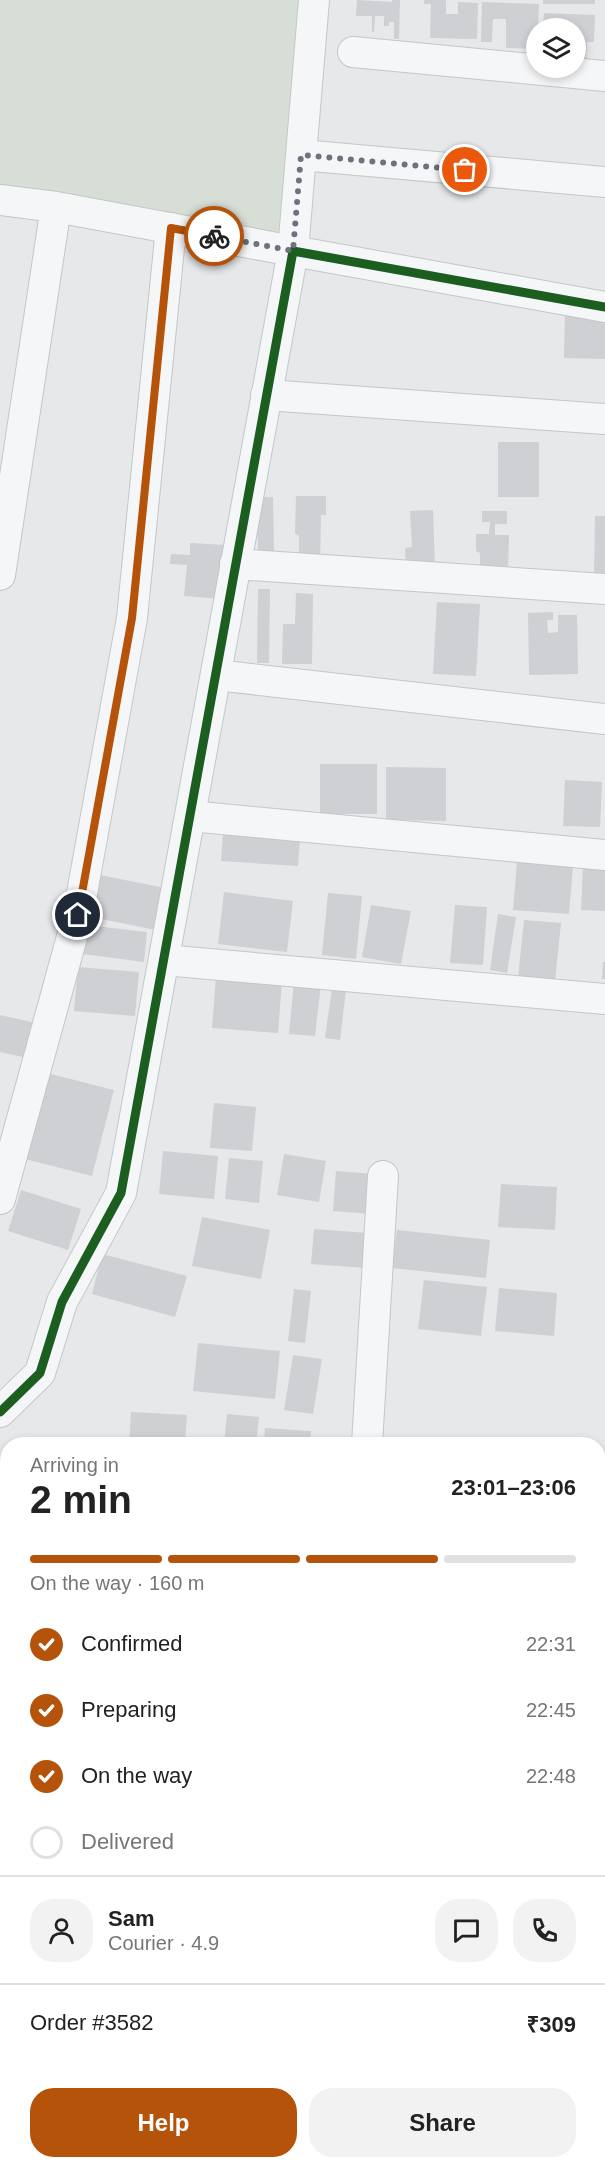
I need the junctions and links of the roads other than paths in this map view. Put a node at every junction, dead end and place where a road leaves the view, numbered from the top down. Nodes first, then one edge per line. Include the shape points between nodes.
1 (314, 0) edge
2 (353, 52) dead end
3 (605, 76) edge
4 (301, 155) junction
5 (605, 182) edge
6 (0, 200) edge
7 (56, 207) junction
8 (171, 228) junction
9 (293, 251) junction
10 (605, 307) edge
11 (266, 395) junction
12 (605, 419) edge
13 (236, 564) junction
14 (0, 575) edge
15 (605, 589) edge
16 (216, 675) junction
17 (605, 719) edge
18 (190, 816) junction
19 (605, 855) edge
20 (164, 960) junction
21 (605, 999) edge
22 (383, 1176) dead end
23 (0, 1199) edge
24 (0, 1412) edge
25 (367, 1437) edge

1 - 4 street
2 - 3 street
4 - 5 street
4 - 9 street
6 - 7 street
7 - 8 street
7 - 14 street
8 - 9 street
8 - 23 street via 132,618 78,915
9 - 10 street
9 - 11 street
11 - 12 street
11 - 13 street
13 - 15 street
13 - 16 street
16 - 17 street
16 - 18 street
18 - 19 street
18 - 20 street
20 - 21 street
20 - 24 street via 121,1193 62,1302 39,1373
22 - 25 street

